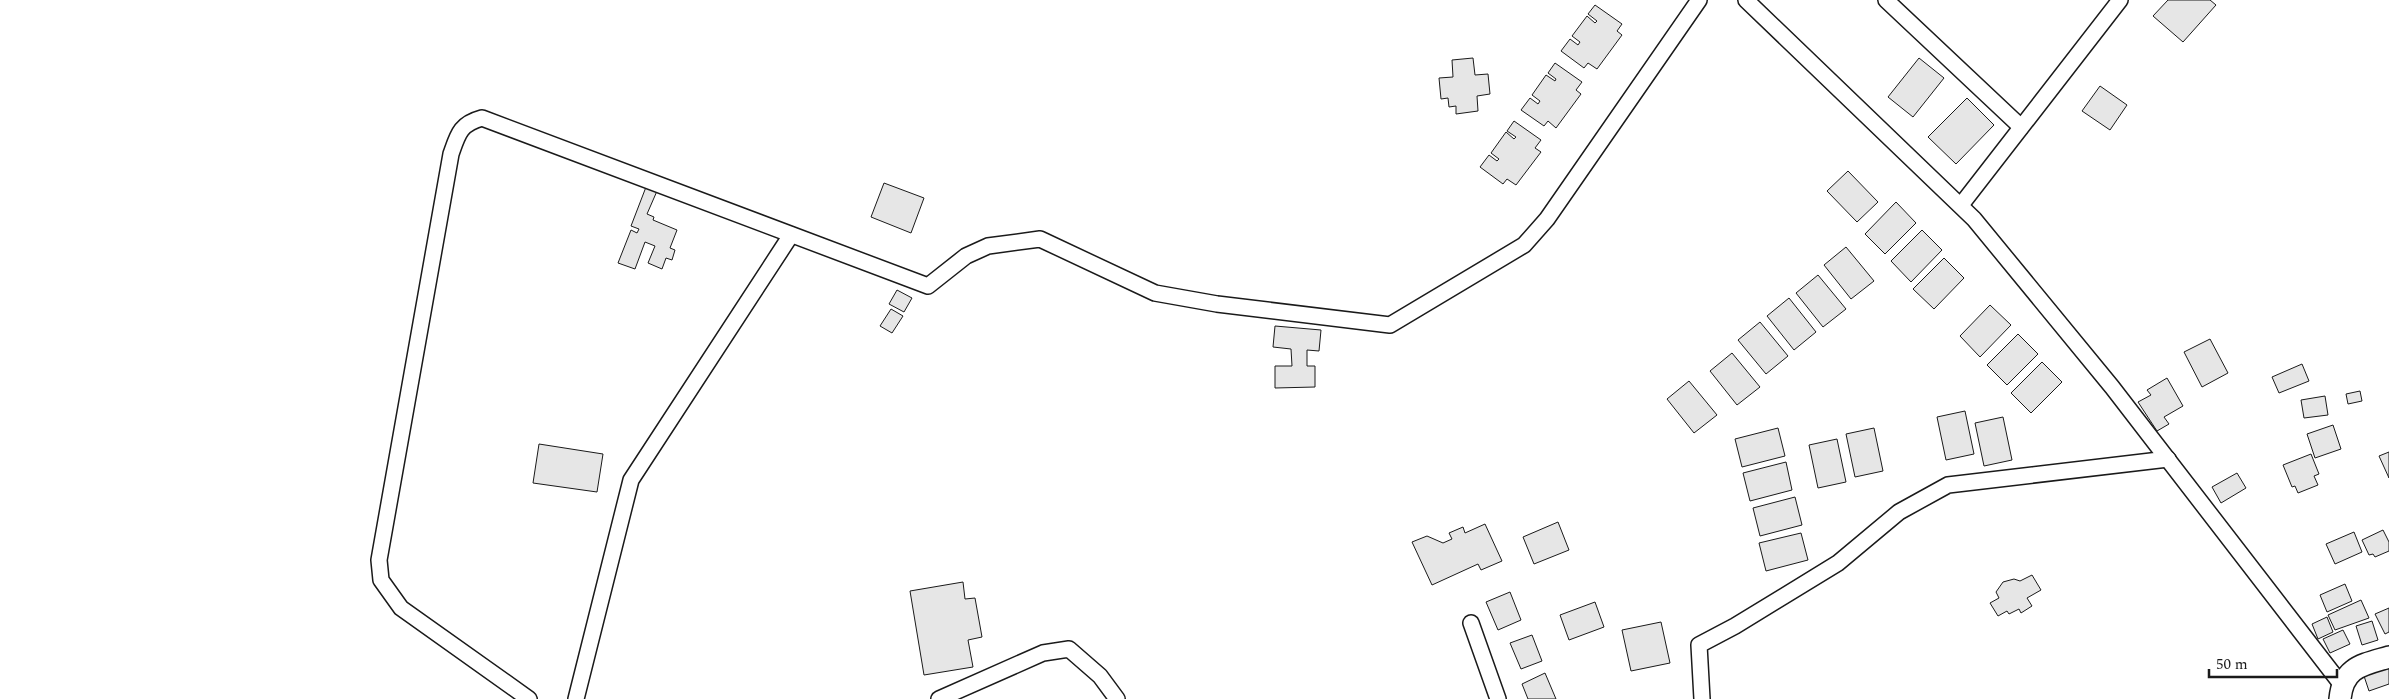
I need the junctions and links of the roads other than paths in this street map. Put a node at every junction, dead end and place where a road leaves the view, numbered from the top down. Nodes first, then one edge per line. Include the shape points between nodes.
1 (1698, 0) edge
2 (1746, 0) edge
3 (1886, 0) edge
4 (2118, 1) edge
5 (2021, 127) junction
6 (1961, 205) junction
7 (791, 235) junction
8 (2168, 459) junction
9 (1471, 623) dead end
10 (2389, 657) edge
11 (2341, 691) edge
12 (529, 699) edge
13 (576, 699) edge
14 (939, 699) edge
15 (1117, 699) edge
16 (1498, 699) edge
17 (1702, 699) edge

1 - 7 street via 1547,219 1524,245 1390,325 1217,304 1155,293 1040,239 988,246 966,256 928,286
2 - 6 street
3 - 5 street
4 - 5 street
5 - 6 street
6 - 8 street
7 - 12 street via 482,118 470,121 458,133 451,154 379,560 381,580 401,608
7 - 13 street via 631,480
8 - 11 street
8 - 17 street via 1948,485 1899,512 1838,563 1699,645
9 - 16 street
10 - 11 street via 2357,666
14 - 15 street via 1043,653 1069,649 1100,676

